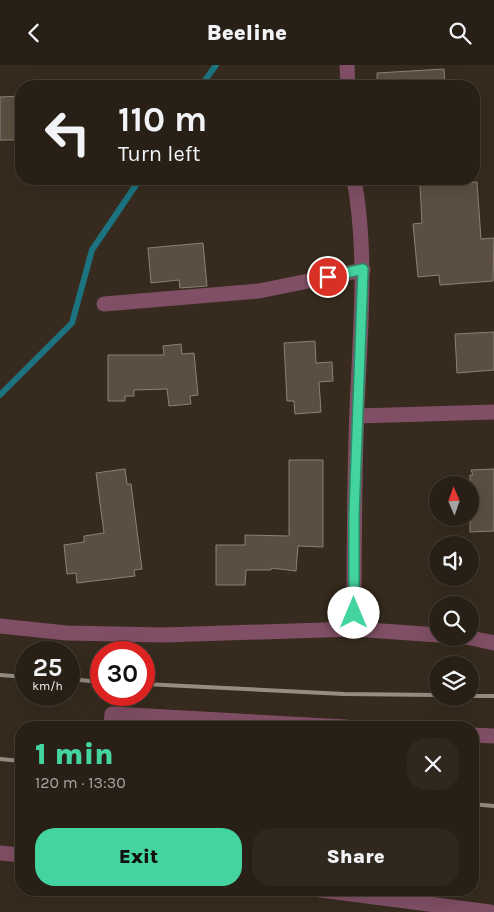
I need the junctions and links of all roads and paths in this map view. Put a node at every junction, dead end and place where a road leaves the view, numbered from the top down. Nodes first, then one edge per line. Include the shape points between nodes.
1 (347, 65) edge
2 (348, 80) edge
3 (355, 185) edge
4 (363, 269) junction
5 (104, 304) dead end
6 (494, 412) edge
7 (357, 416) junction
8 (0, 626) edge
9 (354, 629) junction
10 (429, 634) edge
11 (479, 640) edge
12 (494, 643) edge
13 (111, 721) edge
14 (238, 721) edge
15 (479, 735) edge
16 (494, 736) edge
17 (0, 853) edge
18 (15, 854) edge
19 (366, 896) edge
20 (490, 912) edge

1 - 2 street
3 - 4 street
4 - 5 street via 259,291
4 - 7 street
6 - 7 street
7 - 9 street
8 - 9 street via 66,633 164,635
9 - 10 street
11 - 12 street
13 - 14 street via 112,714
15 - 16 street
17 - 18 street
19 - 20 street

